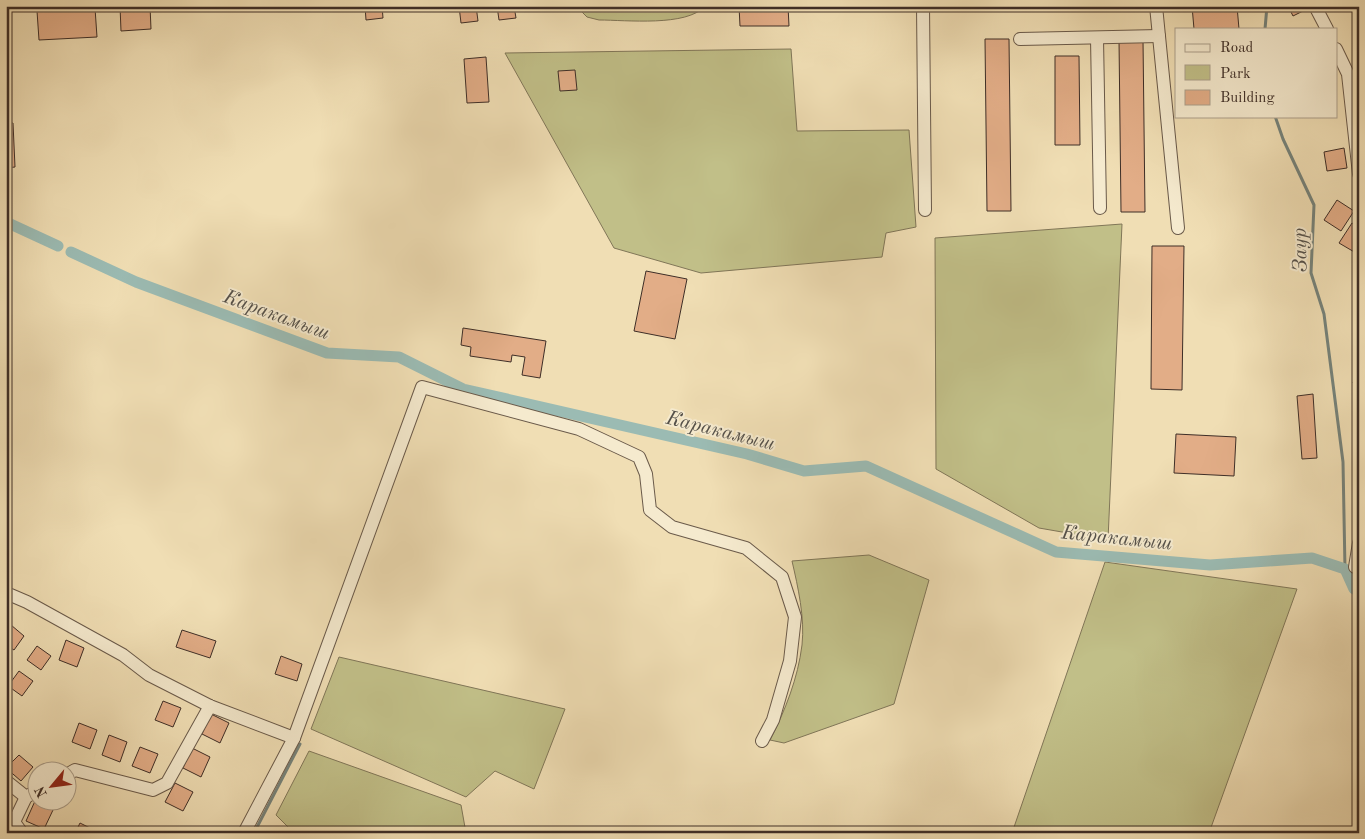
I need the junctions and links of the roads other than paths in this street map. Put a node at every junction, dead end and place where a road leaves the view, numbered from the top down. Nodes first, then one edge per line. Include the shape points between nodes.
1 (924, 6) edge
2 (1156, 6) edge
3 (1316, 6) edge
4 (1326, 28) edge
5 (1159, 36) junction
6 (1098, 38) junction
7 (1020, 39) dead end
8 (1338, 53) edge
9 (1359, 174) edge
10 (1100, 208) dead end
11 (925, 210) dead end
12 (1178, 228) dead end
13 (1359, 543) edge
14 (1355, 567) dead end
15 (6, 593) edge
16 (210, 706) junction
17 (294, 738) junction
18 (762, 741) dead end
19 (78, 771) edge
20 (6, 781) edge
21 (28, 791) edge
22 (28, 799) edge
23 (22, 833) edge
24 (244, 833) edge

1 - 11 street
2 - 5 street
3 - 4 street
5 - 6 street
5 - 12 street
6 - 7 street
6 - 10 street
8 - 9 street via 1348,74
13 - 14 street
15 - 16 street
16 - 17 street
16 - 19 street via 166,783 160,788 153,790
17 - 18 street via 422,387 579,429 639,457 646,474 650,510 672,527 746,548 782,577 796,618 790,662 773,720
17 - 24 street
20 - 21 street
22 - 23 street via 14,822

